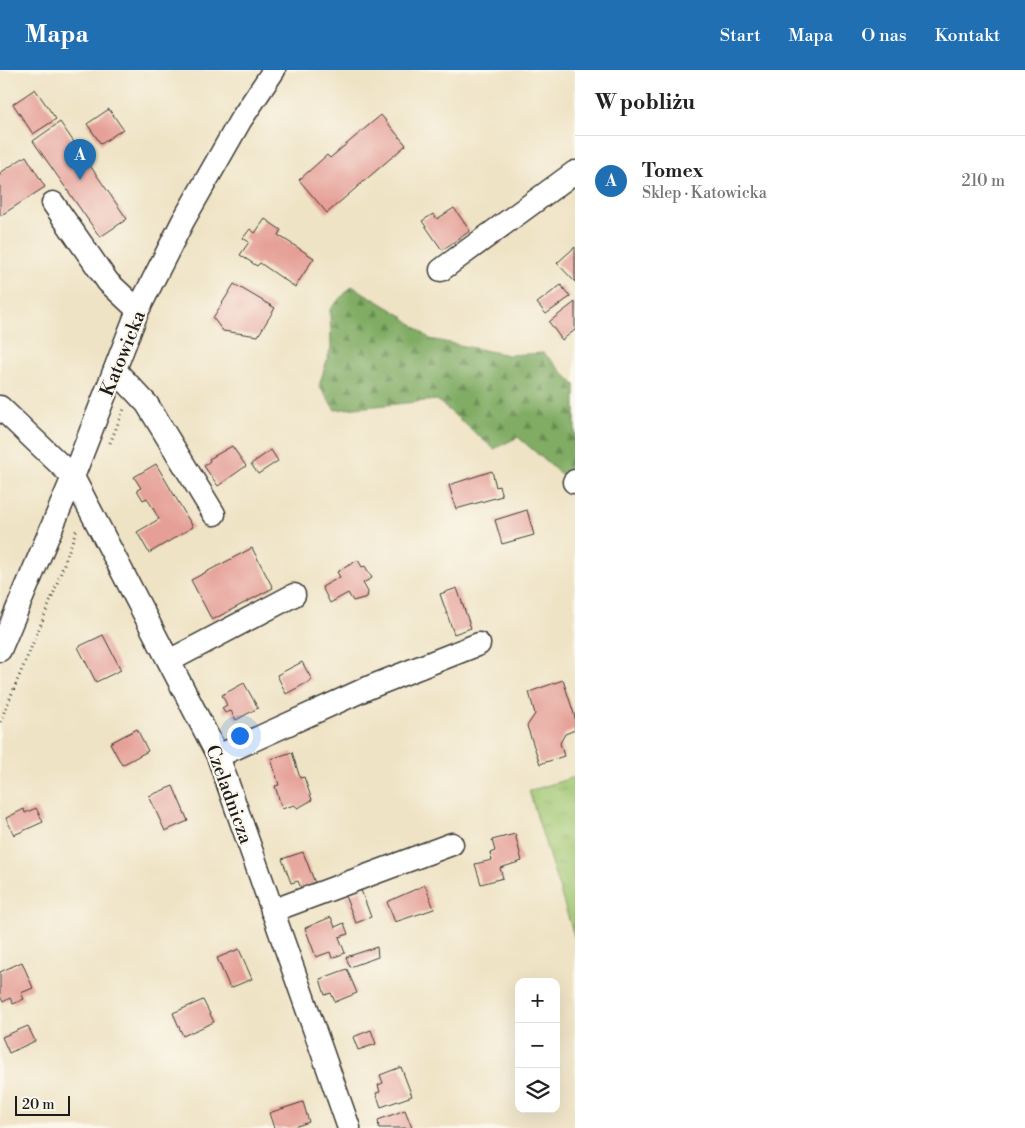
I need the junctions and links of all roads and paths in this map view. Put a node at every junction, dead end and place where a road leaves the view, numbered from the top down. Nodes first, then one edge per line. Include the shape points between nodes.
1 (274, 70) edge
2 (575, 172) edge
3 (53, 203) dead end
4 (441, 270) dead end
5 (138, 310) junction
6 (115, 370) junction
7 (0, 407) edge
8 (73, 477) junction
9 (214, 514) dead end
10 (294, 594) dead end
11 (479, 644) dead end
12 (0, 650) edge
13 (169, 661) junction
14 (218, 756) junction
15 (452, 844) dead end
16 (272, 911) junction
17 (349, 1128) edge

1 - 5 street, Katowicka via 240,121 183,221
2 - 4 street
3 - 5 street via 108,282
5 - 6 street, Katowicka
6 - 8 street, Katowicka
6 - 9 street via 147,404
7 - 8 street, Czeladnicza
8 - 12 street, Katowicka
8 - 13 street, Czeladnicza
10 - 13 street
11 - 14 street via 370,687
13 - 14 street, Czeladnicza
14 - 16 street, Czeladnicza
15 - 16 street
16 - 17 street, Czeladnicza

